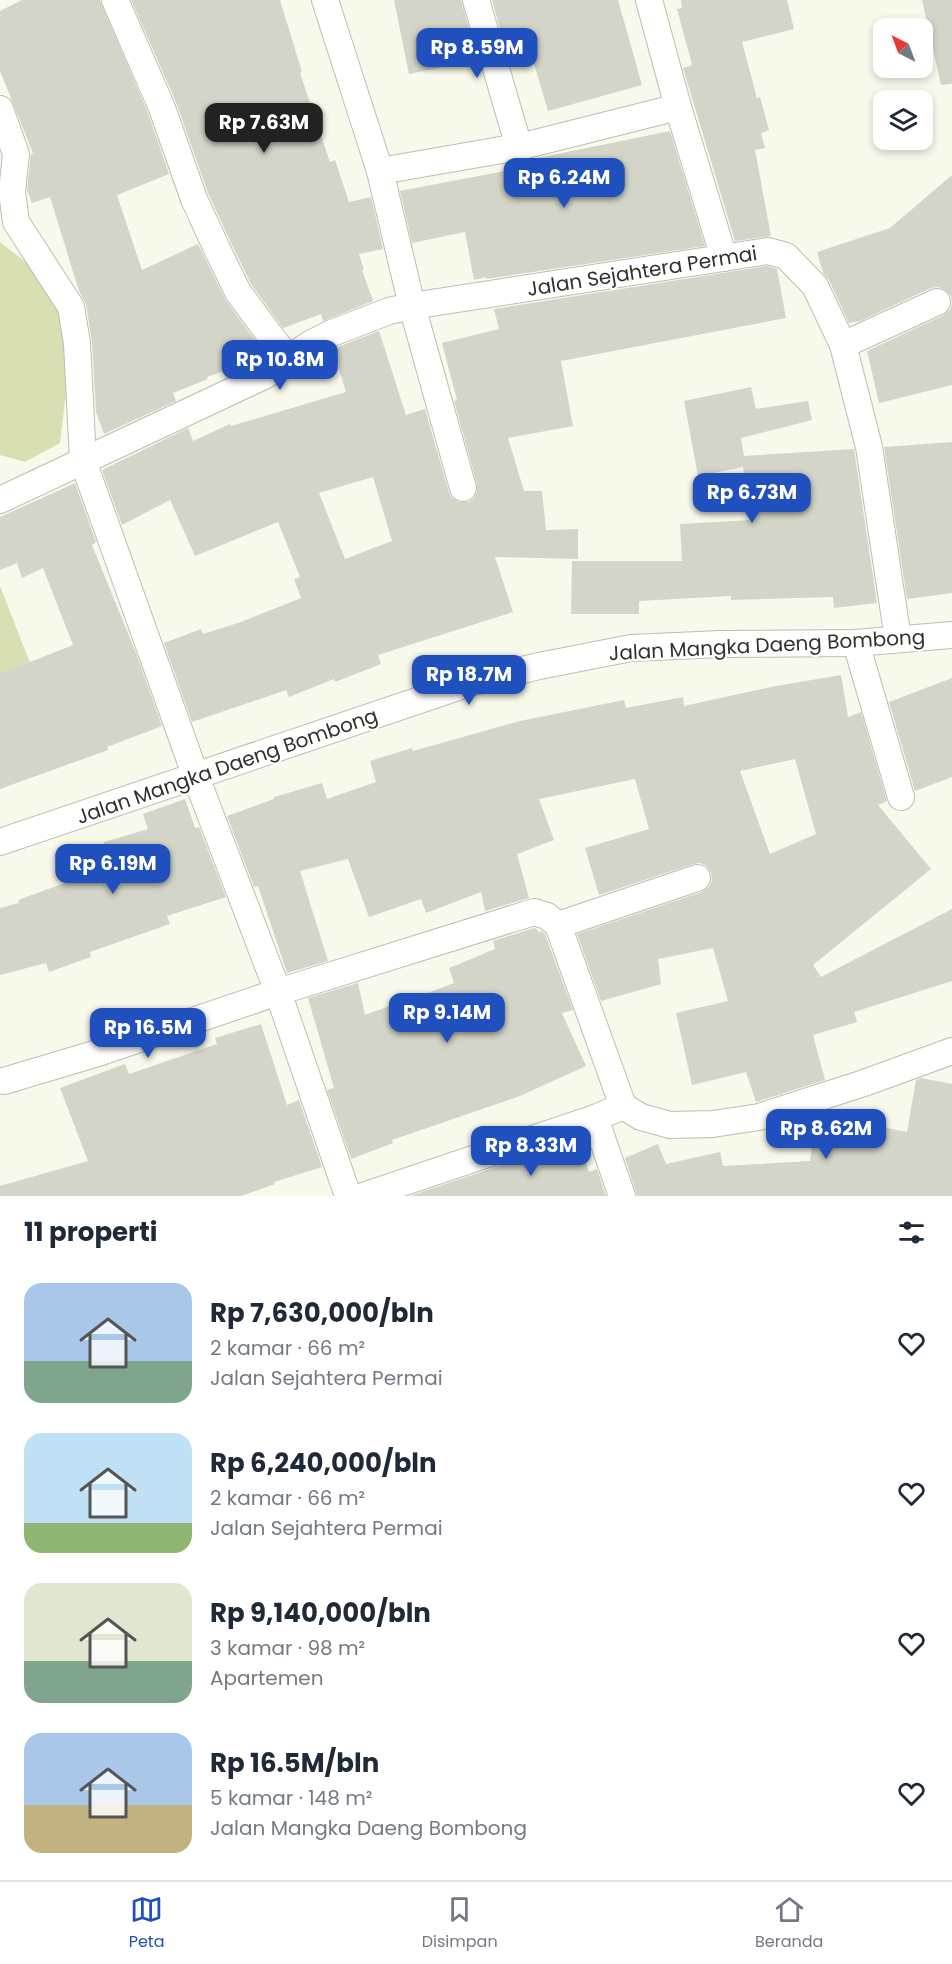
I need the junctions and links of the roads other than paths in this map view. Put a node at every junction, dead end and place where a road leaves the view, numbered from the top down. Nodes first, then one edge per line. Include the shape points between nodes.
1 (115, 0) edge
2 (325, 0) edge
3 (476, 0) edge
4 (649, 0) edge
5 (678, 107) junction
6 (0, 109) edge
7 (519, 147) junction
8 (380, 171) junction
9 (724, 258) junction
10 (937, 302) dead end
11 (412, 306) junction
12 (843, 345) junction
13 (289, 359) junction
14 (83, 461) junction
15 (463, 488) dead end
16 (0, 500) edge
17 (952, 635) edge
18 (898, 639) junction
19 (856, 642) junction
20 (196, 777) junction
21 (901, 797) dead end
22 (0, 842) edge
23 (697, 878) dead end
24 (558, 925) junction
25 (278, 992) junction
26 (952, 1051) edge
27 (4, 1081) dead end
28 (623, 1106) junction
29 (596, 1118) junction
30 (348, 1196) edge
31 (363, 1196) edge
32 (622, 1196) edge

1 - 13 street via 162,108 194,199 238,292
2 - 8 street
3 - 7 street
4 - 5 street
5 - 7 street
5 - 9 street
6 - 14 street via 16,154 12,192 16,222 71,307 77,343
7 - 8 street
8 - 11 street
9 - 11 street, Jalan Sejahtera Permai
9 - 12 street, Jalan Sejahtera Permai via 768,252 786,256 815,286
10 - 12 street
11 - 13 street, Jalan Sejahtera Permai via 332,333
11 - 15 street
12 - 18 street, Jalan Sejahtera Permai via 868,447
13 - 14 street, Jalan Sejahtera Permai via 264,376
14 - 16 street, Jalan Sejahtera Permai
14 - 20 street
17 - 18 street, Jalan Mangka Daeng Bombong
18 - 19 street, Jalan Mangka Daeng Bombong
19 - 20 street, Jalan Mangka Daeng Bombong via 631,648 539,666 473,681
19 - 21 street
20 - 22 street, Jalan Mangka Daeng Bombong
20 - 25 street
23 - 24 street
24 - 25 street via 534,912
24 - 28 street
25 - 27 street
25 - 30 street
26 - 28 street via 759,1117 670,1125 641,1117
28 - 29 street
29 - 31 street
29 - 32 street

